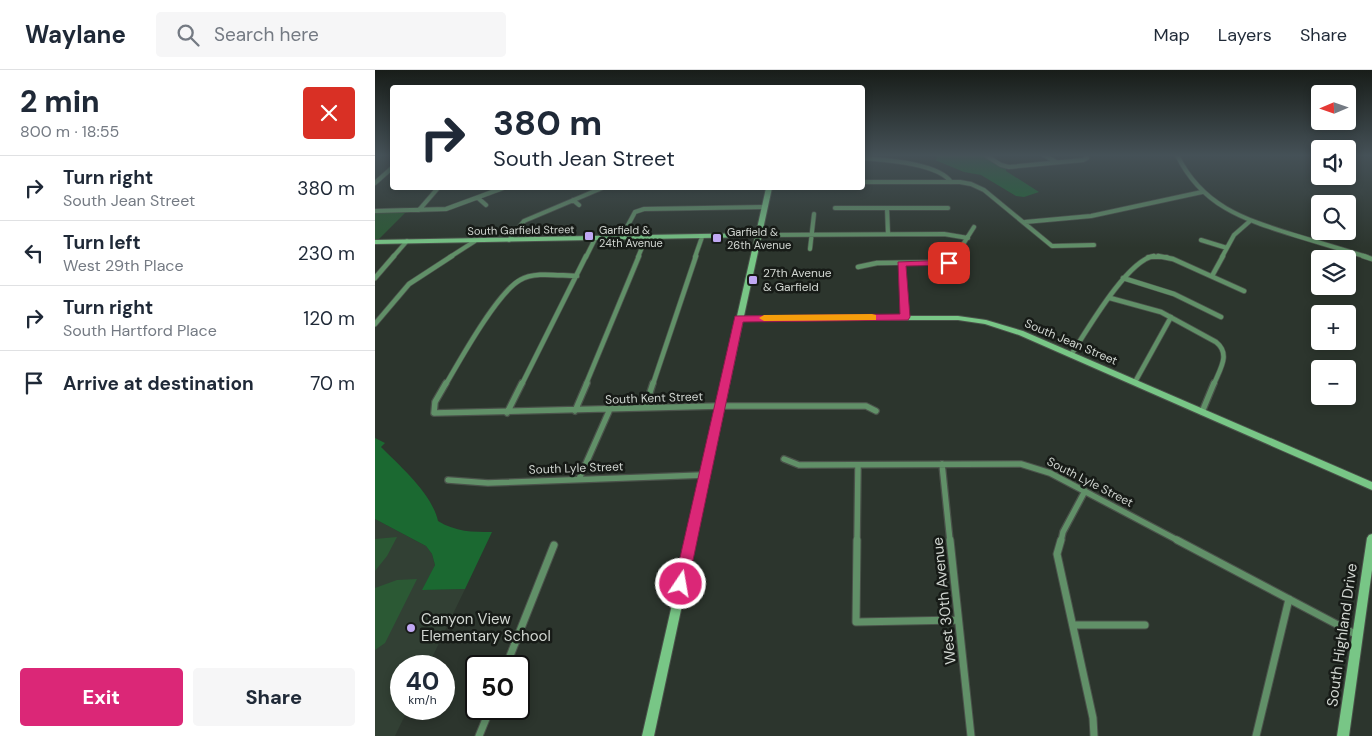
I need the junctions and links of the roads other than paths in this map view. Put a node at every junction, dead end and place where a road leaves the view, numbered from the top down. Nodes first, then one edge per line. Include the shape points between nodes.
1 (976, 186) edge
2 (1198, 186) edge
3 (436, 190) edge
4 (498, 190) edge
5 (598, 190) edge
6 (768, 190) edge
7 (1202, 192) junction
8 (478, 198) junction
9 (573, 200) junction
10 (486, 205) dead end
11 (579, 205) dead end
12 (764, 207) junction
13 (835, 208) dead end
14 (887, 208) junction
15 (948, 208) dead end
16 (419, 210) junction
17 (375, 211) edge
18 (814, 214) dead end
19 (1250, 221) junction
20 (1025, 222) junction
21 (974, 227) dead end
22 (812, 234) junction
23 (888, 234) junction
24 (757, 235) junction
25 (702, 237) junction
26 (621, 238) junction
27 (646, 238) junction
28 (967, 238) junction
29 (595, 239) junction
30 (475, 240) junction
31 (509, 240) junction
32 (1201, 240) dead end
33 (407, 241) junction
34 (375, 242) edge
35 (1094, 245) dead end
36 (1227, 248) junction
37 (810, 249) dead end
38 (1372, 259) edge
39 (901, 264) junction
40 (857, 267) dead end
41 (577, 276) junction
42 (1212, 276) junction
43 (375, 278) edge
44 (1123, 278) junction
45 (1244, 290) dead end
46 (1110, 298) junction
47 (1171, 316) junction
48 (905, 317) junction
49 (1221, 317) dead end
50 (739, 318) junction
51 (375, 324) edge
52 (1071, 354) junction
53 (1135, 382) junction
54 (719, 406) junction
55 (645, 408) junction
56 (575, 410) junction
57 (610, 410) junction
58 (876, 411) dead end
59 (1202, 412) junction
60 (507, 413) junction
61 (784, 459) dead end
62 (942, 464) junction
63 (858, 465) junction
64 (704, 475) junction
65 (579, 479) junction
66 (448, 480) dead end
67 (1372, 486) edge
68 (1085, 491) junction
69 (1372, 538) edge
70 (554, 545) dead end
71 (1289, 599) junction
72 (958, 620) junction
73 (1073, 625) junction
74 (1145, 625) dead end
75 (1357, 635) junction
76 (510, 655) edge
77 (486, 720) edge
78 (479, 736) edge
79 (648, 736) edge
80 (971, 736) edge
81 (1094, 736) edge
82 (1256, 736) edge
83 (1343, 736) edge

1 - 20 street
2 - 7 street
3 - 16 street
4 - 8 street
5 - 9 street
6 - 12 street
7 - 19 street via 1223,208
7 - 20 street via 1091,216
8 - 10 street
8 - 16 street via 446,209
9 - 11 street
9 - 31 street via 519,225
12 - 24 street
12 - 26 street via 637,210
13 - 14 street
14 - 15 street
14 - 23 street
16 - 17 street
18 - 22 street
19 - 36 street via 1234,235
19 - 38 street
20 - 35 street via 1055,247
21 - 28 street
22 - 23 street, South Garfield Street
22 - 24 street, South Garfield Street
22 - 37 street
23 - 28 street, South Garfield Street via 944,234
24 - 25 street, South Garfield Street
24 - 50 street
25 - 27 street, South Garfield Street
25 - 55 street
26 - 27 street, South Garfield Street
26 - 29 street, South Garfield Street
27 - 56 street
28 - 39 street via 953,262
29 - 31 street, South Garfield Street
29 - 41 street
30 - 31 street, South Garfield Street
30 - 33 street, South Garfield Street
30 - 51 street via 409,284
32 - 36 street
33 - 34 street, South Garfield Street
33 - 43 street
36 - 42 street
39 - 40 street
39 - 48 street
41 - 60 street
41 - 60 street, South Kent Street via 516,281 501,297 433,410 437,414
42 - 44 street via 1167,258 1149,257
42 - 45 street
44 - 46 street
44 - 49 street via 1162,288
46 - 47 street
46 - 52 street
47 - 53 street
47 - 59 street via 1222,348 1225,357
48 - 50 street, South Jean Street
48 - 52 street, South Jean Street via 986,322
50 - 54 street
52 - 53 street, South Jean Street
53 - 59 street, South Jean Street
54 - 55 street, South Kent Street
54 - 58 street, South Kent Street via 866,406
54 - 64 street
55 - 57 street, South Kent Street
56 - 57 street, South Kent Street
56 - 60 street, South Kent Street
57 - 65 street
59 - 67 street, South Jean Street
61 - 63 street, South Lyle Street via 799,465
62 - 63 street, South Lyle Street
62 - 68 street, South Lyle Street via 1032,466
62 - 72 street, West 30th Avenue
63 - 72 street via 856,622
64 - 65 street, South Lyle Street
64 - 79 street
65 - 66 street, South Lyle Street via 487,483
68 - 71 street, South Lyle Street
68 - 73 street via 1063,532 1057,554
69 - 75 street, South Highland Drive
70 - 76 street
71 - 75 street, South Lyle Street
71 - 82 street
72 - 80 street, West 30th Avenue
73 - 74 street
73 - 81 street
75 - 83 street, South Highland Drive
77 - 78 street

